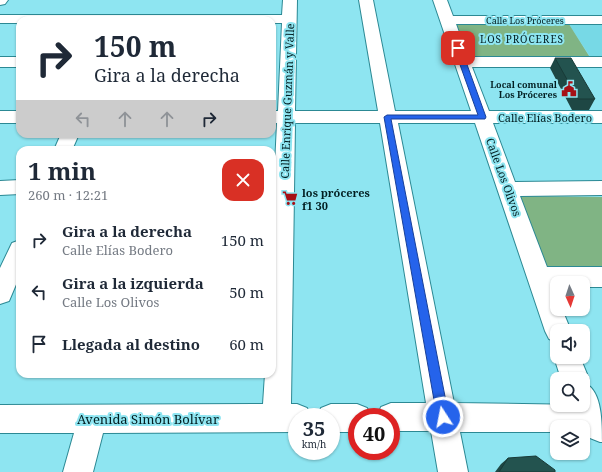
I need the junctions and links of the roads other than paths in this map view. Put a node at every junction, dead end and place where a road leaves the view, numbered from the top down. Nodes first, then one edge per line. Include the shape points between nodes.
1 (366, 0) edge
2 (440, 0) edge
3 (289, 9) edge
4 (123, 15) edge
5 (92, 16) edge
6 (16, 18) edge
7 (0, 19) edge
8 (447, 20) junction
9 (602, 20) edge
10 (280, 60) edge
11 (0, 62) edge
12 (16, 62) edge
13 (463, 62) junction
14 (602, 62) edge
15 (0, 117) edge
16 (16, 117) edge
17 (279, 117) edge
18 (387, 117) junction
19 (482, 117) junction
20 (602, 117) edge
21 (16, 187) edge
22 (278, 187) edge
23 (0, 188) edge
24 (602, 188) edge
25 (509, 189) junction
26 (16, 259) edge
27 (602, 277) edge
28 (277, 278) edge
29 (540, 278) junction
30 (7, 282) edge
31 (556, 324) edge
32 (596, 415) edge
33 (400, 417) edge
34 (443, 417) junction
35 (287, 418) edge
36 (0, 419) edge
37 (92, 419) junction
38 (78, 472) edge
39 (453, 472) edge

1 - 18 street
2 - 8 street, Calle Los Olivos
3 - 4 street
3 - 10 street, Calle Enrique Guzmán y Valle
4 - 5 street
6 - 7 street
8 - 9 street, Calle Los Próceres
8 - 13 street, Calle Los Olivos
10 - 17 street, Calle Enrique Guzmán y Valle
11 - 12 street
13 - 14 street
13 - 19 street, Calle Los Olivos
15 - 16 street
17 - 18 street, Calle Elías Bodero
17 - 22 street, Calle Enrique Guzmán y Valle
18 - 19 street, Calle Elías Bodero
18 - 34 street
19 - 20 street, Calle Elías Bodero
19 - 25 street, Calle Los Olivos
21 - 23 street
22 - 28 street, Calle Enrique Guzmán y Valle
24 - 25 street
25 - 29 street, Calle Los Olivos
26 - 30 street
27 - 29 street
28 - 35 street, Calle Enrique Guzmán y Valle
29 - 31 street, Calle Los Olivos
32 - 34 street
33 - 34 street
34 - 39 street
35 - 37 street, Avenida Simón Bolívar
36 - 37 street, Avenida Simón Bolívar
37 - 38 street

